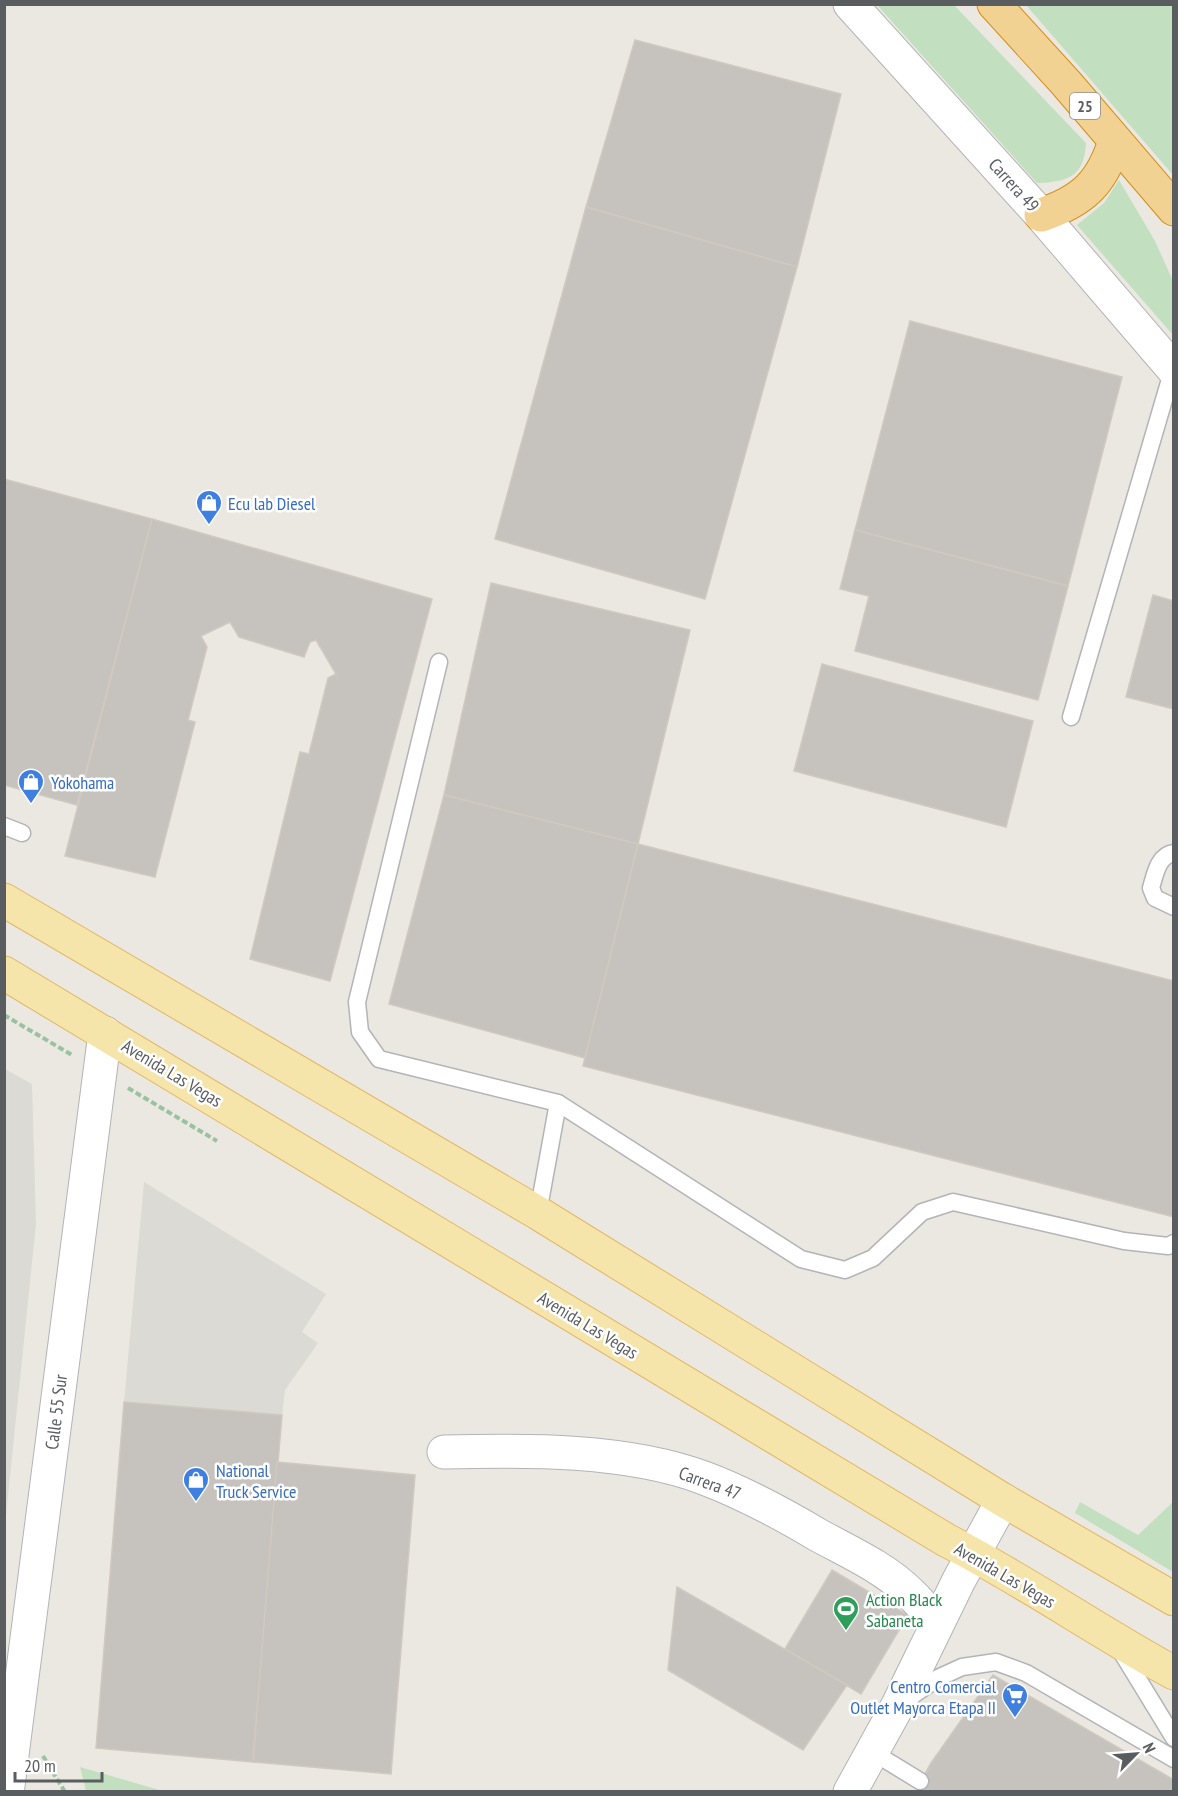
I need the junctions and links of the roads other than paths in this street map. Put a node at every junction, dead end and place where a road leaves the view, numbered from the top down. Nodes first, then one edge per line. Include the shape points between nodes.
1 (850, 4) edge
2 (994, 4) edge
3 (1115, 141) junction
4 (1173, 209) edge
5 (1041, 215) junction
6 (1173, 369) edge
7 (439, 662) dead end
8 (1071, 717) dead end
9 (4, 826) edge
10 (22, 833) dead end
11 (1173, 853) edge
12 (4, 900) edge
13 (1173, 907) edge
14 (4, 974) edge
15 (105, 1033) junction
16 (558, 1103) junction
17 (538, 1213) junction
18 (1173, 1243) edge
19 (444, 1452) dead end
20 (1003, 1500) junction
21 (973, 1554) junction
22 (1173, 1599) edge
23 (937, 1623) junction
24 (1114, 1640) junction
25 (1173, 1673) edge
26 (898, 1705) junction
27 (1173, 1738) edge
28 (871, 1751) junction
29 (1173, 1759) edge
30 (920, 1781) dead end
31 (9, 1788) edge
32 (850, 1791) edge

1 - 5 street, Carrera 49
2 - 3 highway, 25
3 - 4 highway, 25
3 - 5 highway via 1109,162 1082,197
5 - 6 street, Carrera 49
6 - 8 lane
7 - 16 lane via 357,1002 360,1032 379,1059
9 - 10 lane
11 - 13 lane via 1159,862 1151,888 1155,898
12 - 17 main road
14 - 15 main road, Avenida Las Vegas
15 - 21 main road, Avenida Las Vegas
15 - 31 street, Calle 55 Sur
16 - 17 lane
16 - 18 lane via 801,1259 845,1270 873,1258 922,1212 953,1202 1124,1241 1168,1246
17 - 20 main road
19 - 23 street, Carrera 47 via 514,1450 582,1455 649,1462 703,1478 762,1503 879,1569 909,1592
20 - 21 street
20 - 22 main road
21 - 23 street
21 - 24 main road, Avenida Las Vegas
23 - 26 street
24 - 25 main road, Avenida Las Vegas
24 - 27 lane
26 - 28 street
26 - 29 lane via 962,1667 996,1662 1026,1674
28 - 30 lane
28 - 32 street

